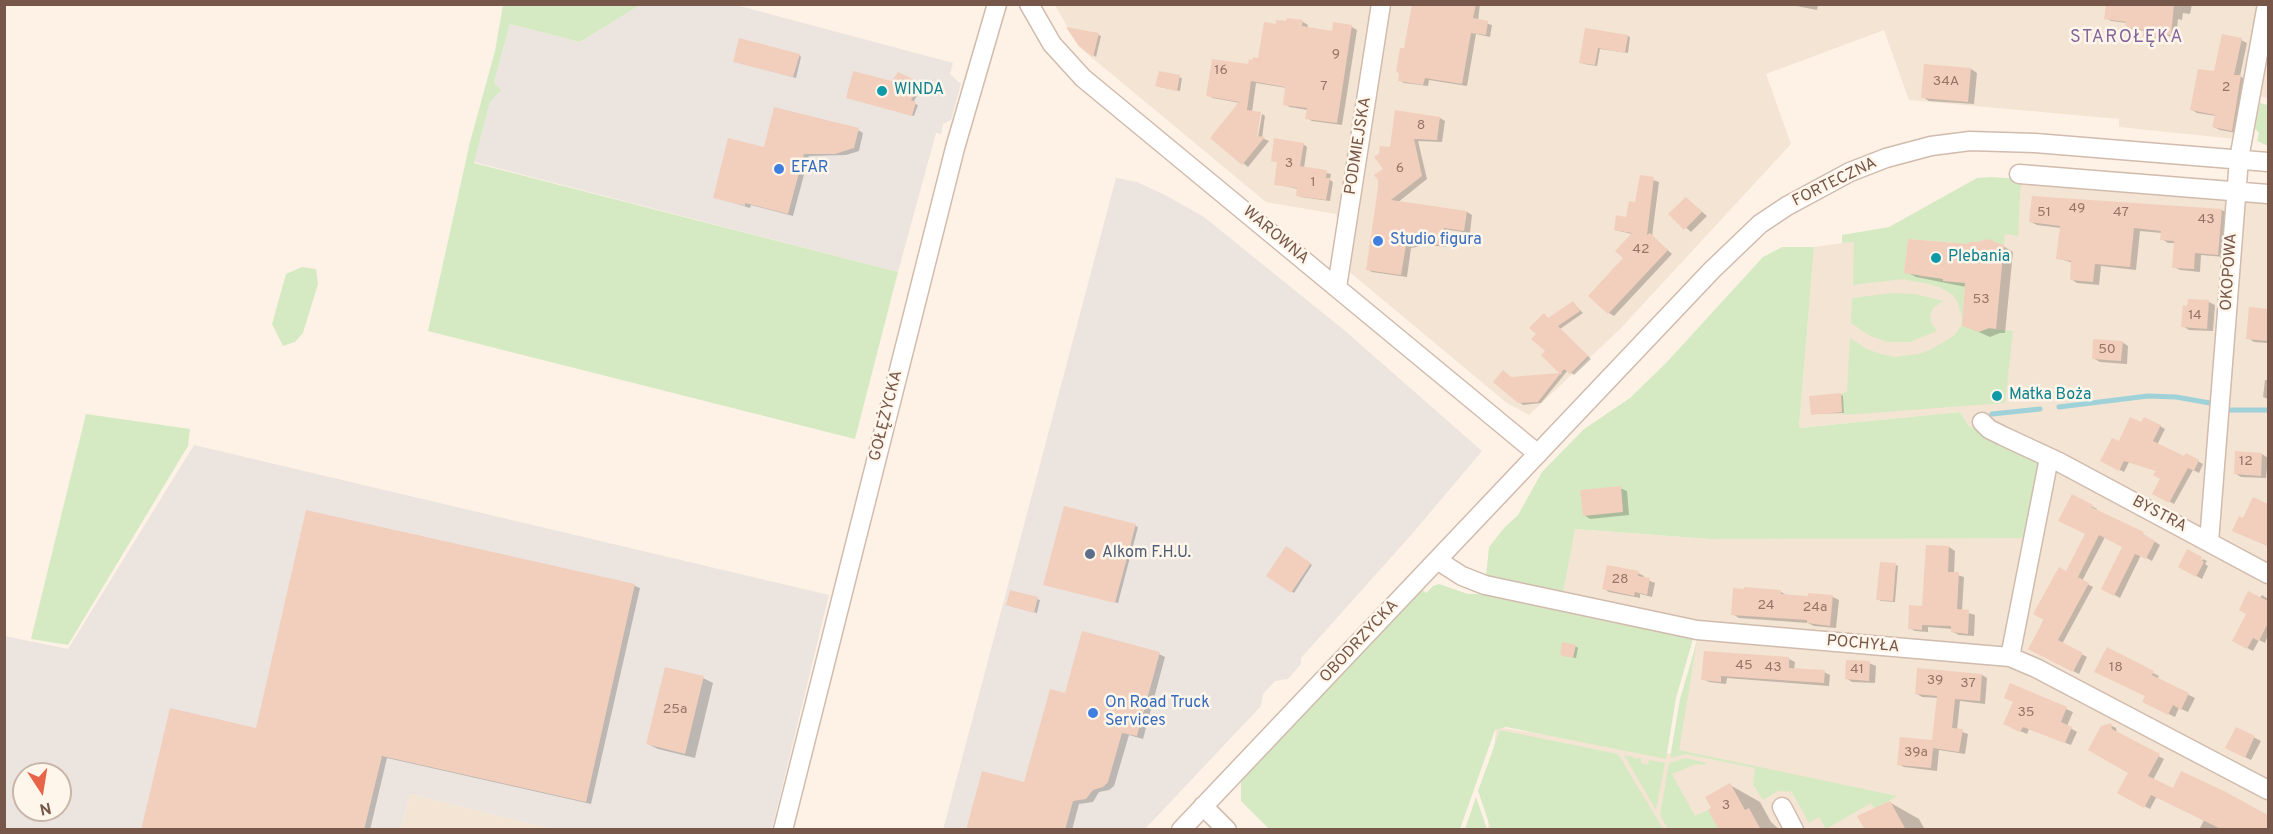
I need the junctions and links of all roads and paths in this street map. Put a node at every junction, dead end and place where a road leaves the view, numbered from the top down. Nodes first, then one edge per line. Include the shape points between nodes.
1 (997, 4) edge
2 (1029, 4) edge
3 (1381, 4) edge
4 (2267, 4) edge
5 (2239, 159) junction
6 (2268, 162) edge
7 (2019, 174) dead end
8 (2236, 191) junction
9 (2268, 194) edge
10 (1337, 287) junction
11 (1982, 422) dead end
12 (1538, 454) junction
13 (2049, 458) junction
14 (2209, 542) junction
15 (1437, 560) junction
16 (2268, 574) edge
17 (2010, 657) junction
18 (2268, 790) edge
19 (1203, 806) junction
20 (1782, 807) dead end
21 (1191, 826) edge
22 (783, 830) edge
23 (1227, 830) edge
24 (1794, 830) edge

1 - 22 street, GOŁĘŻYCKA via 955,148
2 - 10 street, WAROWNA via 1052,44 1083,78
3 - 10 street, PODMIEJSKA
4 - 5 street, OKOPOWA
5 - 6 street, FORTECZNA
5 - 8 street, OKOPOWA
5 - 12 street, FORTECZNA via 1970,141 1909,152 1850,172 1760,224 1735,246
7 - 8 street
8 - 9 street
8 - 14 street, OKOPOWA
10 - 12 street, WAROWNA
11 - 13 street, BYSTRA
12 - 15 street, OBODRZYCKA
13 - 14 street, BYSTRA
13 - 17 street
14 - 16 street, BYSTRA
15 - 17 street, POCHYŁA via 1485,585 1697,630
15 - 19 street, OBODRZYCKA
17 - 18 street, POCHYŁA
19 - 21 street, OBODRZYCKA
19 - 23 street
20 - 24 street

